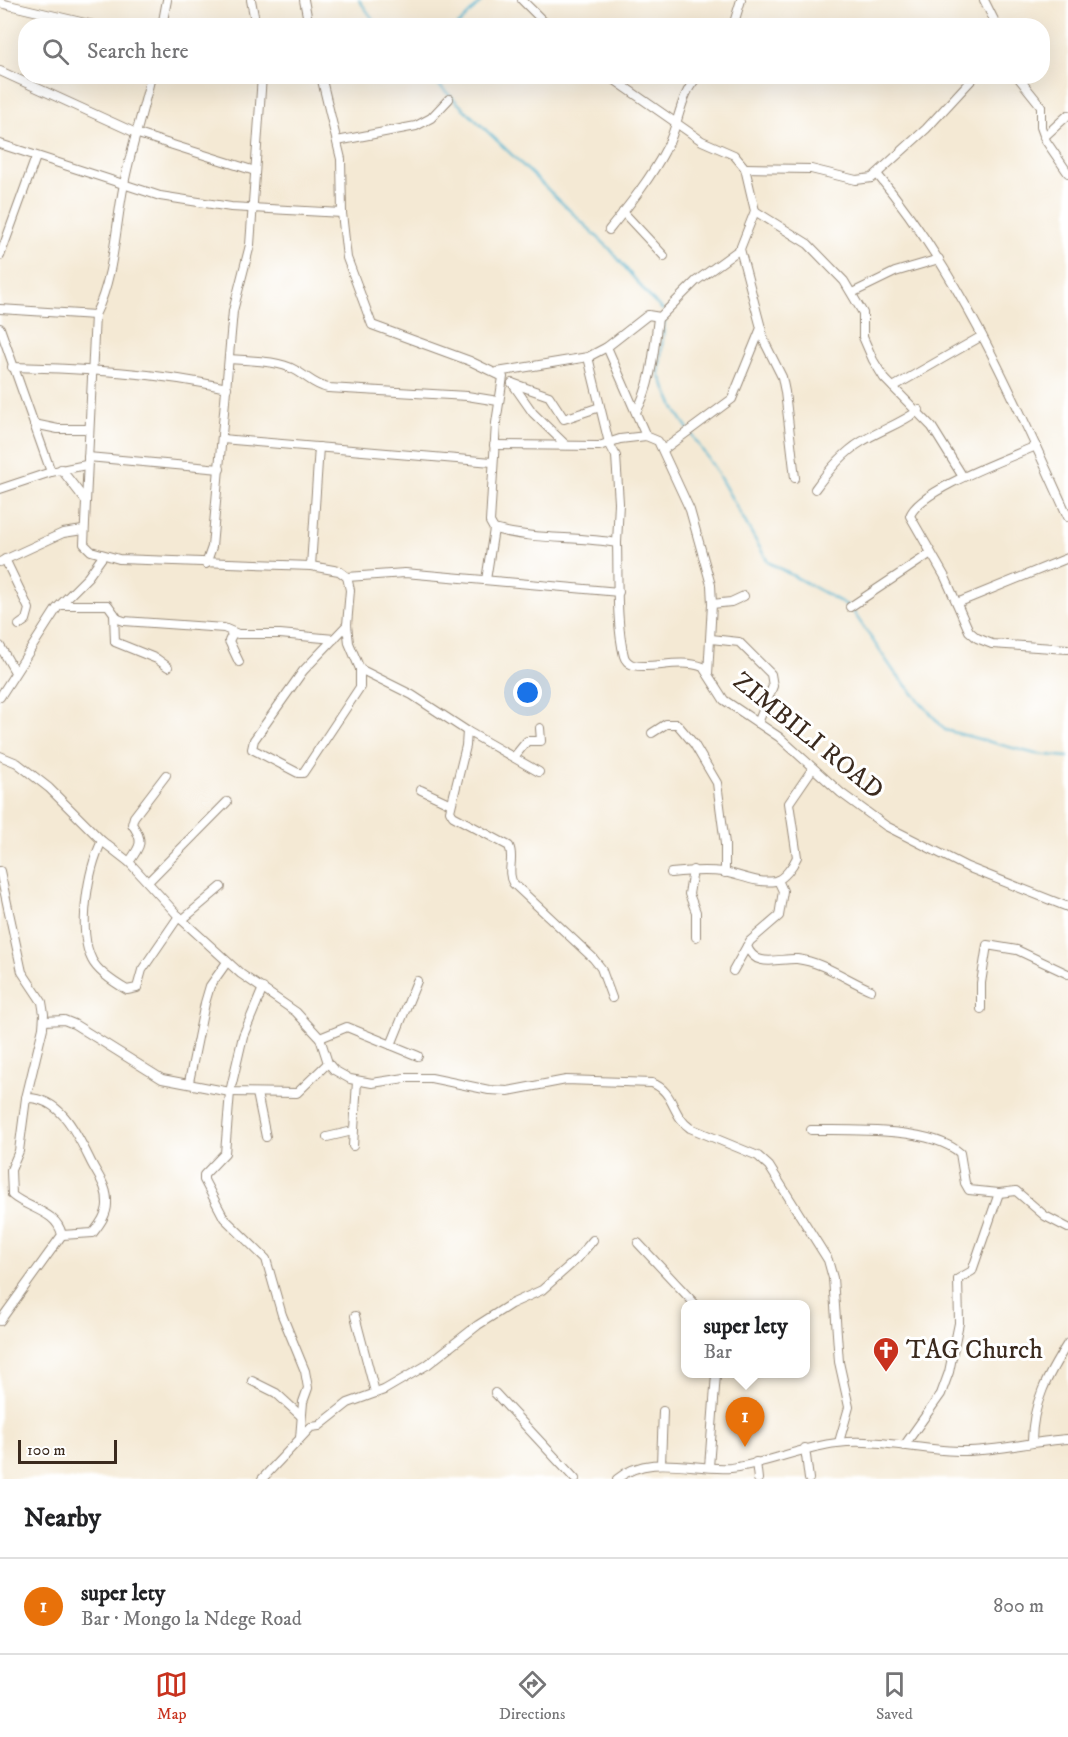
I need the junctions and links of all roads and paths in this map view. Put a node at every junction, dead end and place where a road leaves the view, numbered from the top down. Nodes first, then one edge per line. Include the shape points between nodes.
1 (167, 0) edge
2 (251, 0) edge
3 (304, 0) edge
4 (522, 0) edge
5 (741, 0) edge
6 (984, 0) edge
7 (0, 3) edge
8 (64, 18) edge
9 (164, 18) edge
10 (254, 18) edge
11 (307, 18) edge
12 (540, 18) edge
13 (735, 18) edge
14 (993, 18) edge
15 (0, 71) edge
16 (18, 79) edge
17 (28, 84) edge
18 (149, 84) edge
19 (261, 84) edge
20 (323, 84) edge
21 (621, 84) edge
22 (693, 84) edge
23 (968, 84) edge
24 (1023, 84) edge
25 (449, 99) dead end
26 (1068, 115) edge
27 (677, 123) junction
28 (138, 134) junction
29 (1044, 137) junction
30 (337, 141) junction
31 (0, 144) edge
32 (36, 157) junction
33 (745, 168) junction
34 (255, 171) junction
35 (1068, 173) edge
36 (877, 174) junction
37 (124, 184) junction
38 (252, 209) junction
39 (755, 210) junction
40 (623, 212) junction
41 (342, 213) junction
42 (609, 230) dead end
43 (740, 249) junction
44 (0, 256) edge
45 (664, 256) dead end
46 (939, 259) junction
47 (852, 292) junction
48 (0, 309) edge
49 (95, 315) junction
50 (658, 318) junction
51 (0, 328) edge
52 (761, 328) junction
53 (982, 336) junction
54 (607, 347) junction
55 (588, 357) junction
56 (230, 359) junction
57 (12, 367) junction
58 (94, 371) junction
59 (500, 375) junction
60 (512, 383) junction
61 (893, 387) junction
62 (227, 388) junction
63 (498, 401) junction
64 (600, 407) junction
65 (919, 411) junction
66 (636, 412) junction
67 (34, 424) junction
68 (89, 429) junction
69 (646, 436) junction
70 (222, 439) junction
71 (609, 443) junction
72 (494, 445) junction
73 (566, 445) junction
74 (1036, 446) junction
75 (319, 447) junction
76 (663, 450) junction
77 (87, 461) junction
78 (492, 462) junction
79 (61, 469) junction
80 (220, 469) junction
81 (51, 472) junction
82 (963, 477) junction
83 (795, 478) dead end
84 (0, 489) edge
85 (815, 489) dead end
86 (85, 500) junction
87 (1068, 517) edge
88 (494, 529) junction
89 (83, 530) junction
90 (617, 543) junction
91 (931, 553) junction
92 (103, 556) junction
93 (1068, 558) edge
94 (3, 560) edge
95 (206, 564) junction
96 (311, 566) junction
97 (347, 577) junction
98 (486, 580) junction
99 (619, 592) junction
100 (744, 596) dead end
101 (957, 603) junction
102 (61, 604) junction
103 (712, 604) junction
104 (850, 607) dead end
105 (114, 614) junction
106 (19, 625) dead end
107 (346, 625) junction
108 (233, 633) junction
109 (334, 639) junction
110 (711, 639) junction
111 (0, 646) edge
112 (1068, 649) edge
113 (239, 662) dead end
114 (168, 667) dead end
115 (360, 669) junction
116 (15, 672) junction
117 (708, 674) junction
118 (0, 697) edge
119 (758, 723) junction
120 (540, 728) dead end
121 (467, 731) junction
122 (652, 733) dead end
123 (0, 756) edge
124 (514, 757) junction
125 (813, 768) junction
126 (539, 772) dead end
127 (166, 775) dead end
128 (421, 790) dead end
129 (227, 802) dead end
130 (451, 804) junction
131 (102, 842) junction
132 (129, 862) junction
133 (693, 870) junction
134 (0, 871) edge
135 (671, 873) dead end
136 (725, 873) junction
137 (778, 880) junction
138 (148, 882) junction
139 (221, 887) dead end
140 (1068, 907) edge
141 (180, 918) junction
142 (696, 937) dead end
143 (747, 946) junction
144 (227, 962) junction
145 (733, 971) dead end
146 (1068, 974) edge
147 (417, 981) dead end
148 (263, 988) junction
149 (870, 990) dead end
150 (612, 998) dead end
151 (981, 1009) dead end
152 (44, 1021) junction
153 (320, 1038) junction
154 (391, 1045) junction
155 (418, 1056) dead end
156 (328, 1062) junction
157 (189, 1082) dead end
158 (357, 1082) junction
159 (230, 1092) junction
160 (257, 1093) junction
161 (26, 1098) junction
162 (812, 1130) dead end
163 (353, 1131) junction
164 (266, 1137) dead end
165 (327, 1137) dead end
166 (353, 1146) dead end
167 (999, 1193) junction
168 (1068, 1228) edge
169 (62, 1235) junction
170 (593, 1240) dead end
171 (638, 1243) dead end
172 (690, 1300) edge
173 (355, 1316) dead end
174 (0, 1321) edge
175 (1068, 1343) edge
176 (716, 1378) edge
177 (252, 1381) dead end
178 (375, 1392) junction
179 (495, 1393) dead end
180 (663, 1411) dead end
181 (301, 1416) junction
182 (300, 1438) junction
183 (1068, 1439) edge
184 (839, 1442) junction
185 (1032, 1442) junction
186 (904, 1446) junction
187 (805, 1448) junction
188 (756, 1462) junction
189 (661, 1464) junction
190 (709, 1467) junction
191 (262, 1479) edge
192 (574, 1479) edge
193 (617, 1479) edge
194 (758, 1479) edge
195 (809, 1479) edge

1 - 9 street
2 - 10 street
3 - 11 street
4 - 12 street
5 - 13 street
6 - 14 street
7 - 8 street
15 - 16 street
17 - 28 street
18 - 28 street
19 - 34 street
20 - 30 street
21 - 27 street
22 - 27 street
23 - 36 street
24 - 29 street via 1041,106
25 - 30 street via 431,118 416,126
26 - 29 street
27 - 33 street via 702,141 734,155
27 - 40 street via 652,174
28 - 34 street
28 - 37 street
29 - 35 street
30 - 41 street
31 - 32 street
32 - 37 street
32 - 44 street
33 - 36 street via 811,169 856,180
33 - 39 street
34 - 38 street
36 - 46 street
37 - 38 street via 192,202
37 - 49 street via 113,253
38 - 41 street
38 - 56 street via 246,264 233,311
39 - 43 street
39 - 47 street via 814,249
40 - 42 street
40 - 45 street
41 - 59 street via 347,258 372,325
43 - 50 street via 696,281
43 - 52 street
46 - 47 street via 895,272
46 - 53 street
47 - 61 street via 863,313 863,337 873,360
48 - 49 street
49 - 58 street
50 - 54 street via 648,315
50 - 66 street via 645,393
51 - 57 street
52 - 76 street via 732,399
52 - 83 street via 770,357 782,377
53 - 61 street
53 - 74 street
54 - 55 street
54 - 66 street
55 - 59 street
55 - 64 street, ZIMBILI ROAD
56 - 62 street
56 - 63 street via 282,366 328,388
57 - 58 street
57 - 67 street
58 - 62 street via 163,375
58 - 68 street
59 - 60 street
59 - 63 street
60 - 64 street via 549,396 564,418
60 - 73 street via 533,413
61 - 65 street
62 - 70 street
63 - 72 street
64 - 71 street, ZIMBILI ROAD
65 - 82 street via 946,445
65 - 85 street via 861,442
66 - 69 street
67 - 68 street
67 - 81 street
68 - 77 street
69 - 71 street
69 - 76 street via 658,441
70 - 75 street
70 - 80 street
71 - 73 street via 589,447
71 - 90 street, ZIMBILI ROAD via 616,456
72 - 73 street
72 - 78 street
74 - 82 street
74 - 87 street
75 - 78 street
75 - 96 street
76 - 103 street via 695,525 711,585
77 - 79 street
77 - 80 street
77 - 86 street
78 - 88 street via 490,522
79 - 81 street
79 - 86 street
80 - 95 street via 212,547
81 - 84 street
82 - 91 street via 912,510 911,521
86 - 89 street
88 - 90 street
88 - 98 street
89 - 92 street via 84,544
89 - 94 street via 63,533
90 - 99 street, ZIMBILI ROAD
91 - 101 street
91 - 104 street
92 - 95 street
92 - 102 street
93 - 101 street
94 - 106 street via 28,609 26,621
95 - 96 street
96 - 97 street via 339,571
97 - 98 street via 405,573
97 - 107 street via 350,590
98 - 99 street
99 - 117 street, ZIMBILI ROAD via 627,663 697,665
100 - 103 street
101 - 112 street via 969,632 977,638 992,644
102 - 105 street via 108,605
102 - 116 street
103 - 110 street
105 - 108 street via 124,621 224,628
105 - 114 street via 115,642
107 - 109 street
107 - 115 street
108 - 109 street
108 - 113 street via 229,641
109 - 115 street via 303,671 254,740 252,749 303,773 360,687
110 - 117 street
110 - 119 street via 739,642 771,674 773,686
111 - 116 street
115 - 121 street
116 - 118 street
117 - 119 street, ZIMBILI ROAD via 724,700
119 - 125 street, ZIMBILI ROAD
120 - 124 street via 541,741 527,741
121 - 124 street
121 - 130 street
122 - 136 street via 666,724 677,724 717,783
123 - 131 street via 17,763 49,788
124 - 126 street
125 - 137 street via 789,803 797,857
125 - 140 street, ZIMBILI ROAD via 859,807 907,838 966,867
127 - 132 street via 134,817 132,824 141,841
128 - 130 street
129 - 138 street
130 - 150 street via 453,816 509,846 509,874 513,883 593,958
131 - 132 street
131 - 141 street via 94,862 84,918 92,960 105,974 127,990 137,988 148,960
132 - 138 street
133 - 135 street
133 - 136 street
133 - 142 street via 689,894 696,912
134 - 152 street via 21,969 42,1002
136 - 137 street via 763,882
137 - 143 street via 783,891 779,916
138 - 141 street
139 - 141 street
141 - 144 street
143 - 145 street
143 - 149 street via 754,959 814,963
144 - 148 street
144 - 157 street via 210,986
146 - 151 street via 1017,950 987,945
147 - 154 street
148 - 153 street via 296,1012
148 - 159 street via 243,1036
152 - 159 street via 74,1024 162,1079
152 - 161 street
153 - 154 street via 346,1027
153 - 156 street
154 - 155 street
156 - 158 street via 334,1070
156 - 160 street via 297,1093
158 - 163 street
158 - 184 street via 417,1077 508,1091 566,1080 652,1083 664,1089 682,1122 690,1128 758,1156 782,1184 831,1268 839,1362 849,1407
159 - 160 street
159 - 181 street via 225,1153 204,1180 224,1218 266,1258 282,1316 305,1371 308,1388
160 - 164 street
161 - 169 street via 19,1151 11,1170 12,1195 55,1221
161 - 169 street via 39,1097 57,1108 85,1145 103,1179 107,1208 98,1227 87,1235
162 - 167 street via 907,1134 933,1139 960,1153 967,1188
163 - 165 street
163 - 166 street
167 - 168 street via 1016,1191 1045,1216
167 - 186 street via 972,1271 958,1279 958,1323 946,1382
169 - 174 street
170 - 178 street via 542,1290 511,1304 427,1365
171 - 172 street
173 - 178 street
175 - 185 street via 1034,1406
176 - 190 street
177 - 181 street via 276,1393
178 - 182 street via 348,1403
179 - 192 street
180 - 189 street
181 - 182 street
182 - 191 street
183 - 185 street
184 - 186 street
184 - 187 street
185 - 186 street via 982,1451
187 - 188 street
187 - 195 street
188 - 190 street via 730,1468
188 - 194 street
189 - 190 street
189 - 193 street via 639,1466

